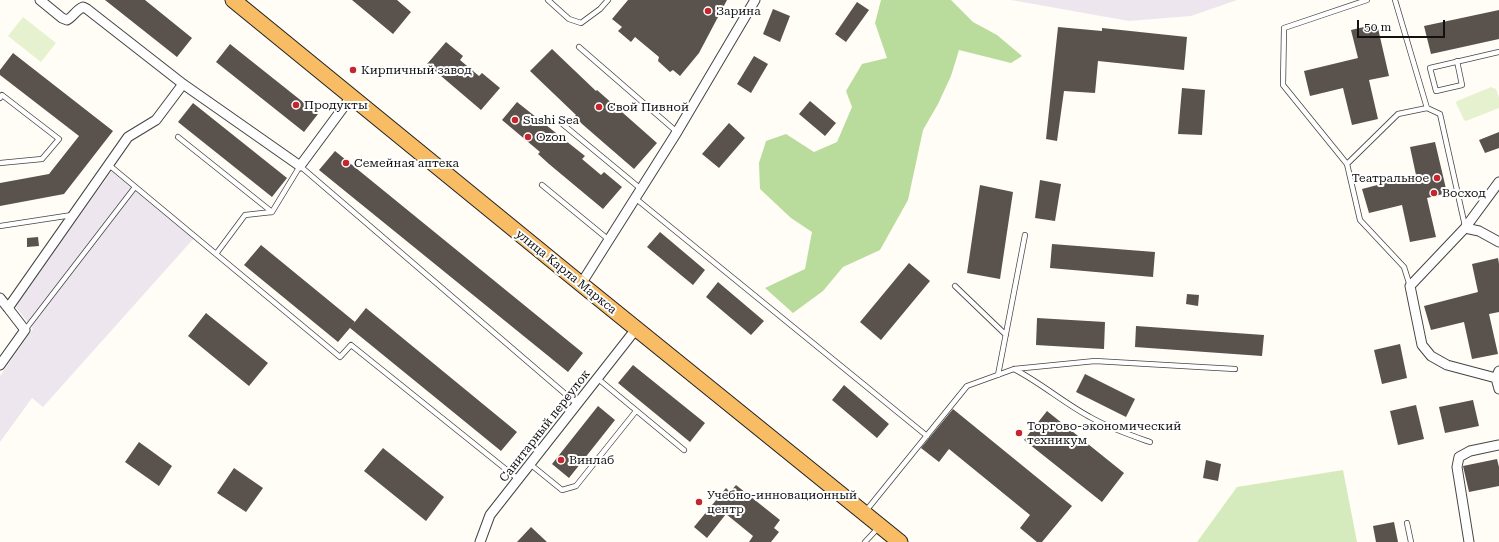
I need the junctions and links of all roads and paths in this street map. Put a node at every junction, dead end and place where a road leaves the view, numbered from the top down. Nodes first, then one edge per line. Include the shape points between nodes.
1 (40, 0) edge
2 (233, 0) edge
3 (548, 0) edge
4 (608, 0) edge
5 (756, 0) edge
6 (1367, 0) edge
7 (1395, 0) edge
8 (579, 47) dead end
9 (1499, 52) edge
10 (1456, 61) junction
11 (184, 84) junction
12 (351, 97) junction
13 (0, 98) edge
14 (1427, 108) junction
15 (560, 122) dead end
16 (676, 132) junction
17 (178, 137) dead end
18 (0, 163) edge
19 (1347, 164) junction
20 (109, 165) junction
21 (300, 166) junction
22 (1499, 182) edge
23 (542, 185) dead end
24 (135, 187) junction
25 (640, 189) junction
26 (635, 198) junction
27 (272, 212) junction
28 (74, 215) junction
29 (0, 226) edge
30 (1465, 228) junction
31 (1025, 235) dead end
32 (609, 240) junction
33 (1499, 242) edge
34 (216, 254) junction
35 (581, 284) junction
36 (956, 286) dead end
37 (1410, 286) junction
38 (0, 298) edge
39 (8, 308) junction
40 (636, 329) junction
41 (25, 330) junction
42 (1006, 335) junction
43 (0, 365) edge
44 (1014, 369) junction
45 (1235, 369) dead end
46 (998, 375) junction
47 (1498, 375) edge
48 (597, 378) junction
49 (1499, 389) edge
50 (577, 404) junction
51 (636, 411) junction
52 (927, 436) junction
53 (1150, 442) dead end
54 (1499, 445) edge
55 (684, 450) dead end
56 (530, 464) junction
57 (518, 479) junction
58 (864, 513) junction
59 (1407, 523) dead end
60 (880, 526) junction
61 (480, 542) edge
62 (865, 542) edge
63 (900, 542) edge
64 (1411, 542) edge
65 (1469, 542) edge

1 - 11 street via 67,20 79,9 88,9
2 - 12 highway, улица Карла Маркса
3 - 4 lane via 569,19 581,23
5 - 16 street
6 - 19 lane via 1284,28 1283,85
7 - 14 lane
8 - 16 lane
9 - 10 lane
10 - 10 lane via 1430,68 1436,91 1462,85
11 - 20 street via 156,120 128,137
11 - 21 street
12 - 21 street
12 - 35 highway, улица Карла Маркса
13 - 18 lane via 2,94 59,138 42,159
14 - 19 lane via 1398,114
14 - 30 lane via 1440,114
15 - 25 lane
16 - 25 street
17 - 27 lane
19 - 37 lane via 1360,220 1404,266
20 - 24 lane
20 - 28 street
21 - 27 lane
21 - 50 lane
22 - 30 street
23 - 32 lane
24 - 34 lane
24 - 41 lane
25 - 26 street
26 - 32 street
26 - 52 lane
27 - 34 lane via 245,215
28 - 29 lane
28 - 39 street
30 - 33 street via 1479,231
30 - 37 street
31 - 42 lane
32 - 35 street
34 - 57 lane via 340,357 351,345
35 - 40 highway, улица Карла Маркса
36 - 42 lane
37 - 47 street via 1422,345 1430,356 1447,366
38 - 39 street
39 - 41 street
40 - 48 street, Санитарный переулок
40 - 58 highway, улица Карла Маркса
41 - 43 street
42 - 46 lane
44 - 45 lane via 1095,361
44 - 46 lane
44 - 53 lane via 1089,417
46 - 52 lane via 967,386
47 - 49 street
48 - 50 street, Санитарный переулок
48 - 51 lane
50 - 56 street, Санитарный переулок
51 - 55 lane
51 - 56 lane via 576,486 562,490
52 - 58 lane
54 - 65 street via 1470,450 1459,457 1457,467
56 - 57 street, Санитарный переулок
57 - 61 street, Санитарный переулок via 490,515
58 - 60 highway, улица Карла Маркса
59 - 64 lane
60 - 62 lane
60 - 63 highway, улица Карла Маркса

